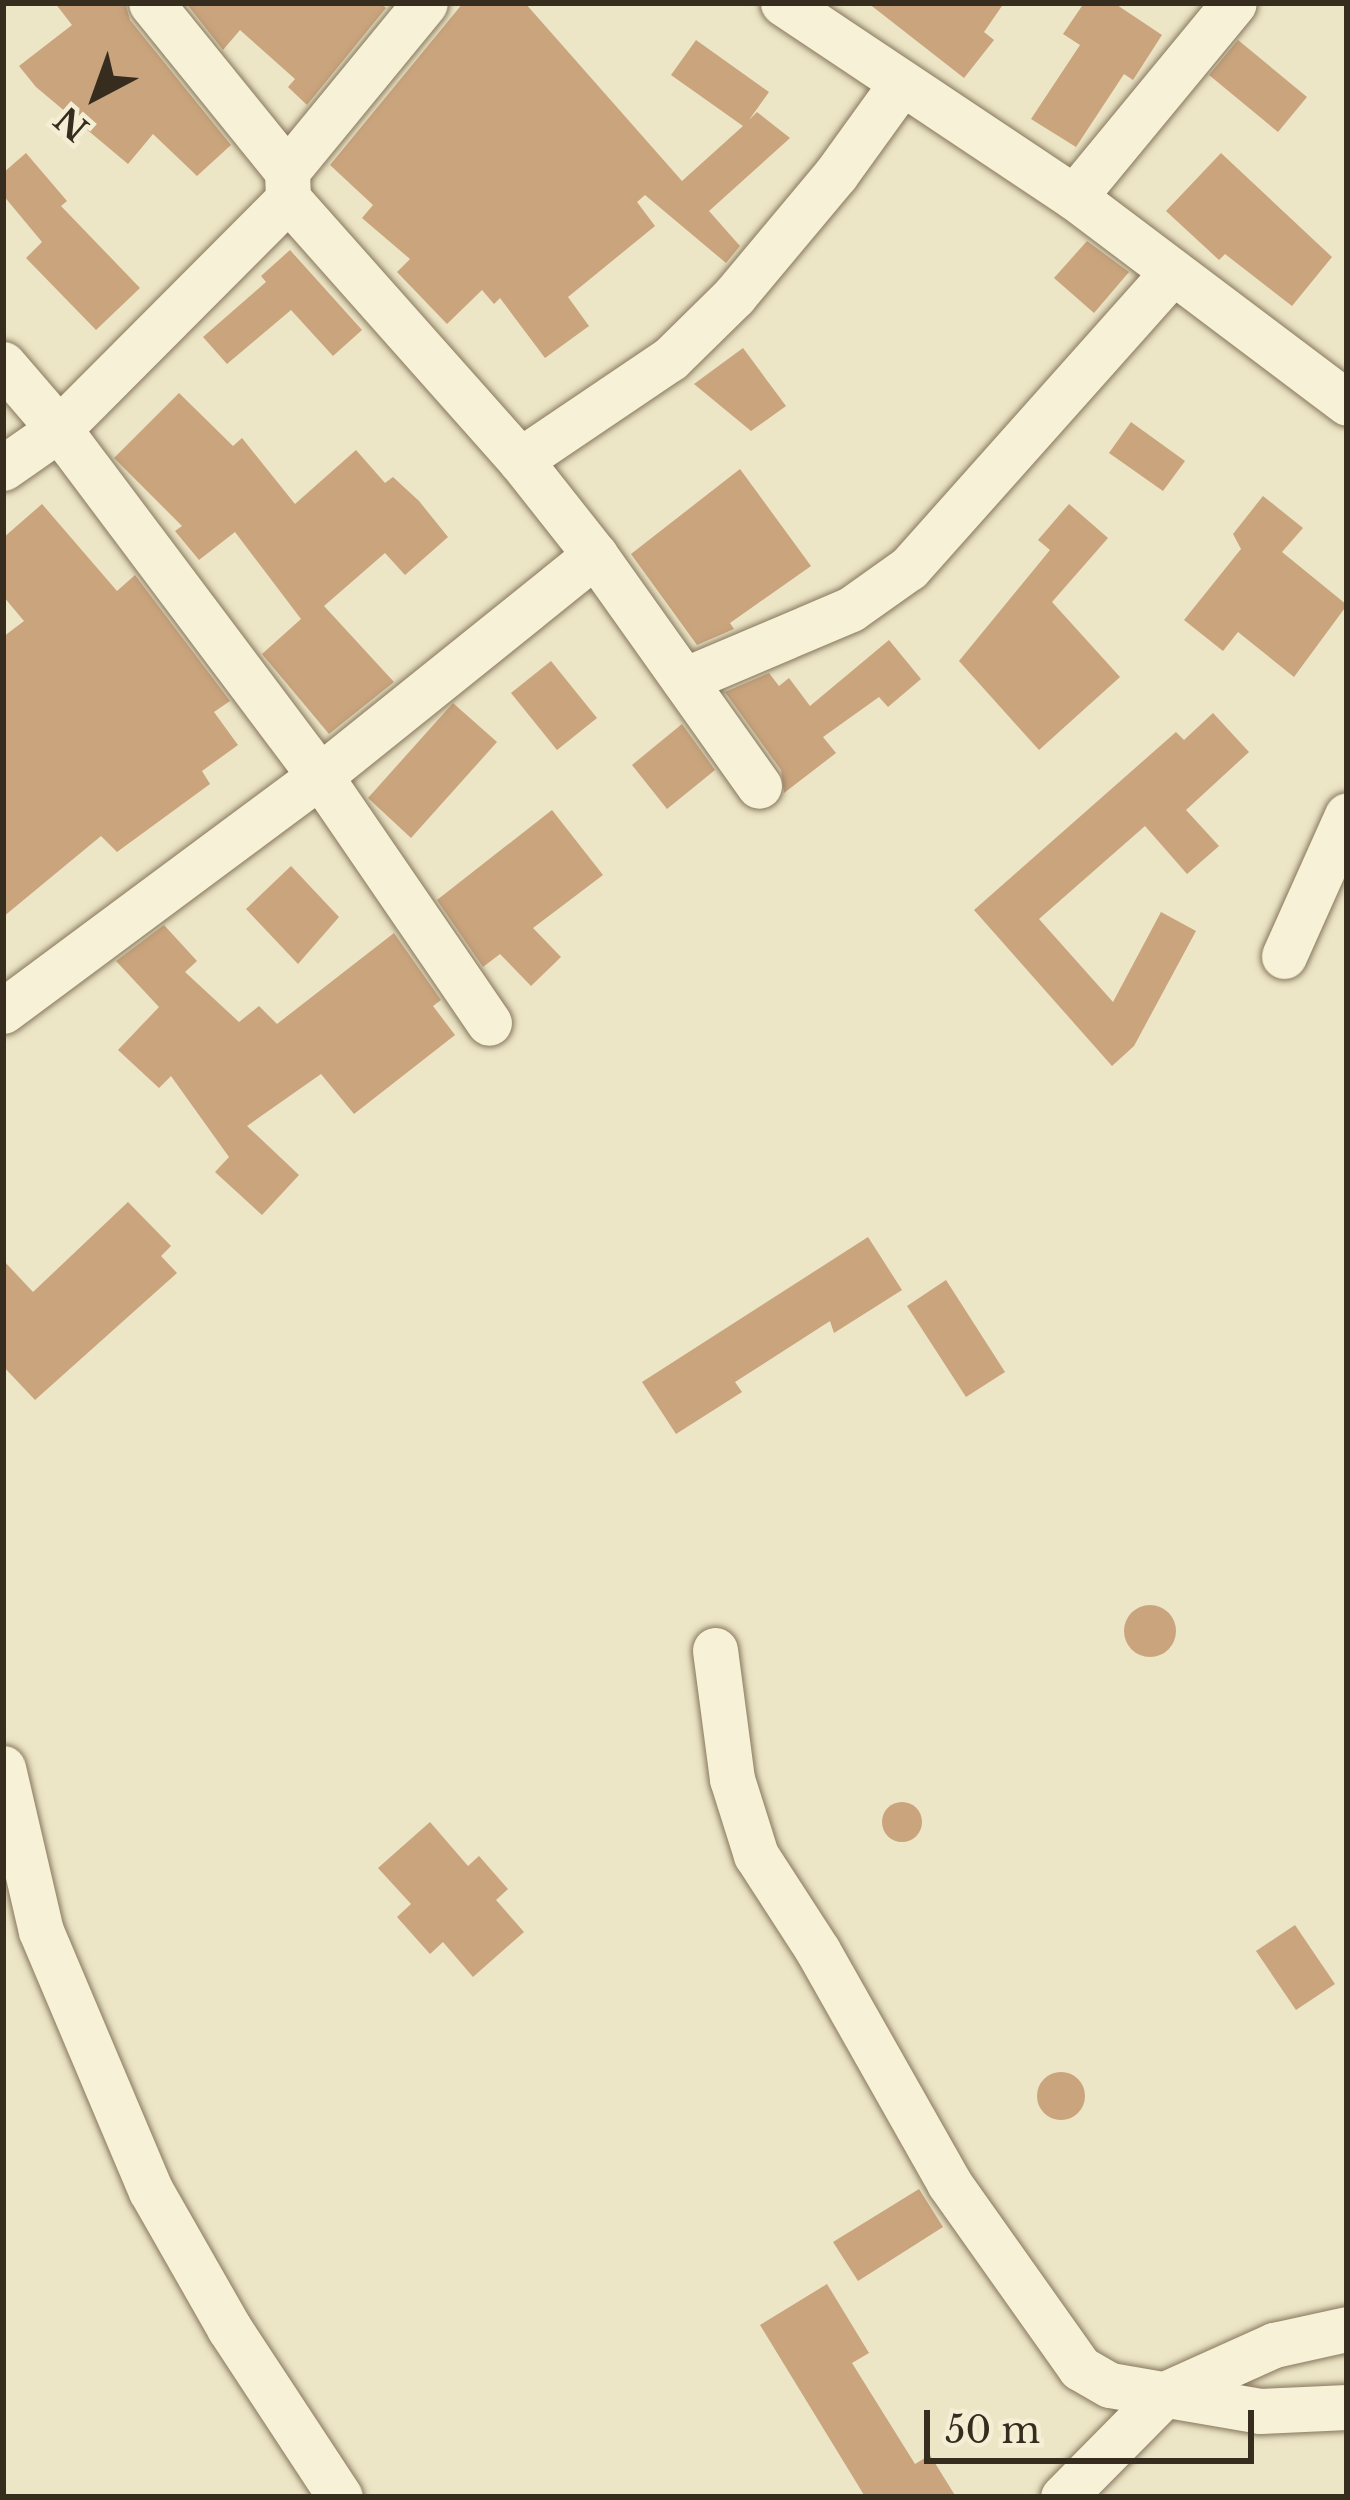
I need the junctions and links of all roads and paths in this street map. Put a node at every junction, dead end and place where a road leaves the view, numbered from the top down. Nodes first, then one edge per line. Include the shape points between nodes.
1 (151, 3) edge
2 (425, 3) edge
3 (783, 3) edge
4 (1234, 3) edge
5 (836, 18) edge
6 (901, 84) junction
7 (287, 185) junction
8 (1074, 197) junction
9 (1172, 273) junction
10 (3, 364) edge
11 (1347, 403) edge
12 (59, 429) junction
13 (520, 460) junction
14 (3, 468) edge
15 (595, 555) junction
16 (684, 680) junction
17 (320, 776) junction
18 (759, 786) dead end
19 (1347, 814) edge
20 (1284, 956) dead end
21 (6, 1001) edge
22 (489, 1023) dead end
23 (716, 1650) dead end
24 (3, 1768) edge
25 (1347, 2329) edge
26 (1165, 2393) junction
27 (1347, 2407) edge
28 (340, 2497) edge
29 (1063, 2497) edge

1 - 7 street
2 - 7 street
3 - 5 street
4 - 8 street
5 - 6 street
6 - 8 street
6 - 13 street via 702,328 670,359
7 - 12 street
7 - 13 street
8 - 9 street
9 - 11 street
9 - 16 street via 909,568 850,609
10 - 12 street
12 - 14 street
12 - 17 street
13 - 15 street
15 - 16 street
15 - 17 street
16 - 18 street
17 - 21 street
17 - 22 street
19 - 20 street
23 - 26 street via 732,1779 756,1855 949,2183 1080,2368 1110,2385
24 - 28 street via 41,1930 152,2191
25 - 26 street via 1274,2345
26 - 27 street via 1260,2411
26 - 29 street

